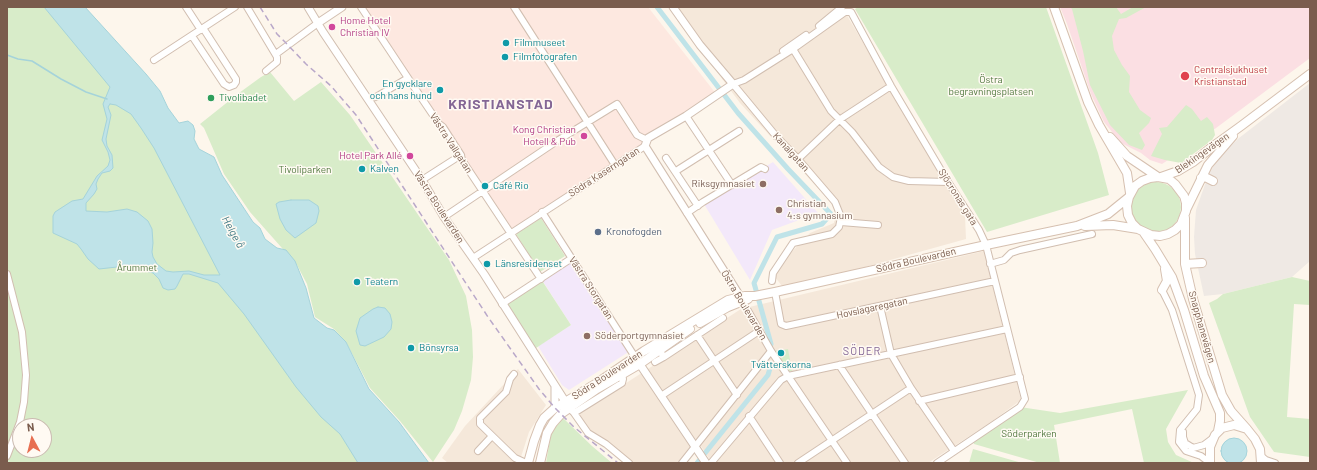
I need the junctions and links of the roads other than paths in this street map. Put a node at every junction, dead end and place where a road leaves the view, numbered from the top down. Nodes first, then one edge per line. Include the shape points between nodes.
1 (186, 7) edge
2 (235, 7) edge
3 (247, 7) edge
4 (308, 7) edge
5 (342, 7) edge
6 (361, 7) edge
7 (514, 7) edge
8 (673, 7) edge
9 (842, 7) edge
10 (1054, 7) edge
11 (850, 12) joint
12 (318, 23) junction
13 (202, 29) junction
14 (192, 36) junction
15 (793, 49) junction
16 (276, 54) junction
17 (154, 60) dead end
18 (266, 71) dead end
19 (1309, 76) edge
20 (408, 78) junction
21 (733, 84) junction
22 (891, 86) junction
23 (376, 97) dead end
24 (686, 116) junction
25 (839, 120) junction
26 (588, 122) junction
27 (1099, 125) junction
28 (1241, 126) junction
29 (739, 131) dead end
30 (646, 143) junction
31 (710, 150) junction
32 (461, 155) junction
33 (666, 158) dead end
34 (798, 159) junction
35 (615, 165) junction
36 (765, 169) dead end
37 (676, 171) junction
38 (1160, 177) junction
39 (1201, 178) junction
40 (422, 180) junction
41 (1213, 181) dead end
42 (948, 182) junction
43 (732, 185) junction
44 (482, 191) junction
45 (1129, 195) junction
46 (698, 206) junction
47 (542, 212) junction
48 (687, 213) junction
49 (1185, 214) junction
50 (444, 217) junction
51 (841, 222) junction
52 (878, 225) dead end
53 (1077, 226) junction
54 (1099, 226) junction
55 (1141, 231) junction
56 (510, 234) junction
57 (1092, 234) joint
58 (986, 245) junction
59 (473, 258) junction
60 (572, 258) junction
61 (1162, 259) junction
62 (1202, 263) dead end
63 (990, 264) junction
64 (1185, 264) junction
65 (7, 274) edge
66 (541, 279) junction
67 (772, 281) dead end
68 (995, 281) junction
69 (1162, 290) joint
70 (775, 292) junction
71 (741, 299) junction
72 (502, 304) junction
73 (880, 306) junction
74 (723, 318) dead end
75 (1007, 329) junction
76 (759, 331) junction
77 (697, 335) junction
78 (771, 351) junction
79 (661, 353) junction
80 (892, 354) junction
81 (637, 360) junction
82 (714, 360) junction
83 (655, 362) dead end
84 (839, 365) junction
85 (514, 374) dead end
86 (788, 376) junction
87 (1020, 377) junction
88 (555, 385) junction
89 (911, 388) junction
90 (737, 395) junction
91 (661, 396) junction
92 (919, 401) junction
93 (569, 407) junction
94 (555, 408) junction
95 (872, 414) junction
96 (749, 416) junction
97 (1185, 424) junction
98 (1247, 429) junction
99 (1218, 431) junction
100 (492, 436) junction
101 (1212, 439) junction
102 (832, 441) junction
103 (696, 449) junction
104 (478, 451) dead end
105 (954, 451) junction
106 (7, 456) edge
107 (1261, 459) edge
108 (527, 463) edge
109 (540, 463) edge
110 (629, 463) edge
111 (682, 463) edge
112 (708, 463) edge
113 (780, 463) edge
114 (798, 463) edge
115 (847, 463) edge
116 (905, 463) edge
117 (936, 463) edge
118 (1210, 463) edge
119 (1275, 463) edge

1 - 13 street
2 - 13 street
3 - 16 street
4 - 12 street, Västra Boulevarden
5 - 12 street
6 - 20 street, Västra Vallgatan
7 - 26 street
8 - 21 street, Kanalgatan
9 - 21 street, Södra Kaserngatan via 814,30
10 - 27 main road via 1088,102
11 - 15 street, Södra Kaserngatan via 845,12
11 - 22 street, Sjöcronas gata
12 - 16 street
12 - 40 street, Västra Boulevarden
13 - 14 street
13 - 14 street via 236,79 234,85 229,87 224,84
14 - 17 street
15 - 21 street, Södra Kaserngatan via 744,80
15 - 25 street
16 - 18 street via 277,62
19 - 28 main road, Blekingevägen
20 - 23 street
20 - 32 street, Västra Vallgatan
21 - 24 street, Södra Kaserngatan
21 - 34 street, Kanalgatan
22 - 25 street
22 - 42 street, Sjöcronas gata
24 - 30 street, Södra Kaserngatan
24 - 31 street
25 - 34 street
25 - 42 street via 852,132 879,167 893,177 909,181
26 - 30 street, Östra Boulevarden via 617,104 637,135
26 - 35 street
26 - 44 street
27 - 38 main road via 1127,156
27 - 45 main road via 1127,173
28 - 38 main road, Blekingevägen via 1178,171
28 - 39 main road, Blekingevägen via 1218,152
29 - 31 street
30 - 35 street, Södra Kaserngatan
30 - 48 street, Östra Boulevarden
31 - 37 street
31 - 43 street
32 - 40 street
32 - 44 street, Västra Vallgatan
33 - 37 street
34 - 51 street, Kanalgatan via 835,202
35 - 47 street, Södra Kaserngatan
36 - 43 street via 761,167
37 - 46 street
38 - 45 main road via 1142,181
38 - 49 main road via 1181,189
39 - 41 main road
39 - 49 main road, Blekingevägen
40 - 50 street, Västra Boulevarden
42 - 58 street, Sjöcronas gata
43 - 46 street
44 - 50 street
44 - 56 street, Västra Vallgatan
45 - 53 main road, Södra Boulevarden via 1108,214
45 - 55 main road via 1128,215
46 - 48 street
47 - 56 street, Södra Kaserngatan
47 - 60 street, Västra Storgatan
48 - 71 street, Östra Boulevarden
49 - 55 main road via 1178,227 1168,234 1151,236
49 - 64 main road, Snapphanevägen
50 - 59 street, Västra Boulevarden
51 - 52 street
51 - 67 street via 832,234 793,243 773,273
53 - 54 main road, Södra Boulevarden
53 - 58 main road, Södra Boulevarden
54 - 55 main road, Södra Boulevarden via 1113,225
54 - 57 main road
55 - 61 main road, Snapphanevägen
56 - 59 street, Södra Kaserngatan
56 - 66 street, Västra Vallgatan
57 - 63 street via 1020,250 1011,253 1004,260
58 - 63 street, Sjöcronas gata
58 - 70 main road, Södra Boulevarden
59 - 72 street, Västra Boulevarden
60 - 66 street
60 - 81 street, Västra Storgatan
61 - 69 main road via 1167,281
61 - 99 main road, Snapphanevägen via 1172,277 1204,376 1219,409 1221,417
62 - 64 main road
63 - 68 street, Sjöcronas gata
64 - 98 main road, Snapphanevägen via 1222,396
65 - 106 street via 22,332 26,375 20,422
66 - 72 street
68 - 73 street, Hovslagaregatan
68 - 75 street, Sjöcronas gata
69 - 97 street via 1172,310 1198,392 1197,409
70 - 71 main road, Södra Boulevarden
70 - 73 street, Hovslagaregatan via 781,324 786,326
71 - 76 street, Östra Boulevarden
71 - 79 main road, Södra Boulevarden via 710,316
71 - 81 main road, Södra Boulevarden via 728,300 718,305
72 - 88 street, Västra Boulevarden
73 - 80 street
74 - 77 street
75 - 80 street
75 - 87 street, Sjöcronas gata
76 - 78 street, Östra Boulevarden
76 - 82 street
77 - 79 street
77 - 82 street
78 - 86 street, Östra Boulevarden
78 - 90 street
79 - 81 main road, Södra Boulevarden
79 - 83 street
80 - 84 street
80 - 89 street
81 - 91 street, Västra Storgatan
81 - 93 main road, Södra Boulevarden via 622,374
81 - 93 main road, Södra Boulevarden via 597,383
82 - 90 street
82 - 91 street
84 - 86 street
84 - 95 street
85 - 100 street via 504,395 480,418 480,424
86 - 96 street via 781,380
86 - 102 street, Östra Boulevarden
87 - 92 street
87 - 105 street, Sjöcronas gata via 1025,398 1020,407
88 - 93 street, Västra Boulevarden
88 - 94 street
89 - 92 street
89 - 95 street
90 - 103 street
91 - 103 street, Västra Storgatan
92 - 105 street
93 - 94 main road
93 - 109 main road via 550,427
93 - 110 street via 588,433
94 - 108 main road via 540,425
95 - 102 street
95 - 116 street
96 - 112 street
96 - 113 street
97 - 101 street via 1183,437 1190,447 1199,448
97 - 118 street via 1179,434 1182,448
98 - 99 main road via 1234,425
98 - 107 main road, Snapphanevägen via 1258,444
99 - 101 main road
100 - 104 street
100 - 108 street via 515,458
101 - 118 main road
102 - 114 street
102 - 115 street, Östra Boulevarden
103 - 111 street
103 - 112 street, Västra Storgatan
105 - 117 street
107 - 119 street

